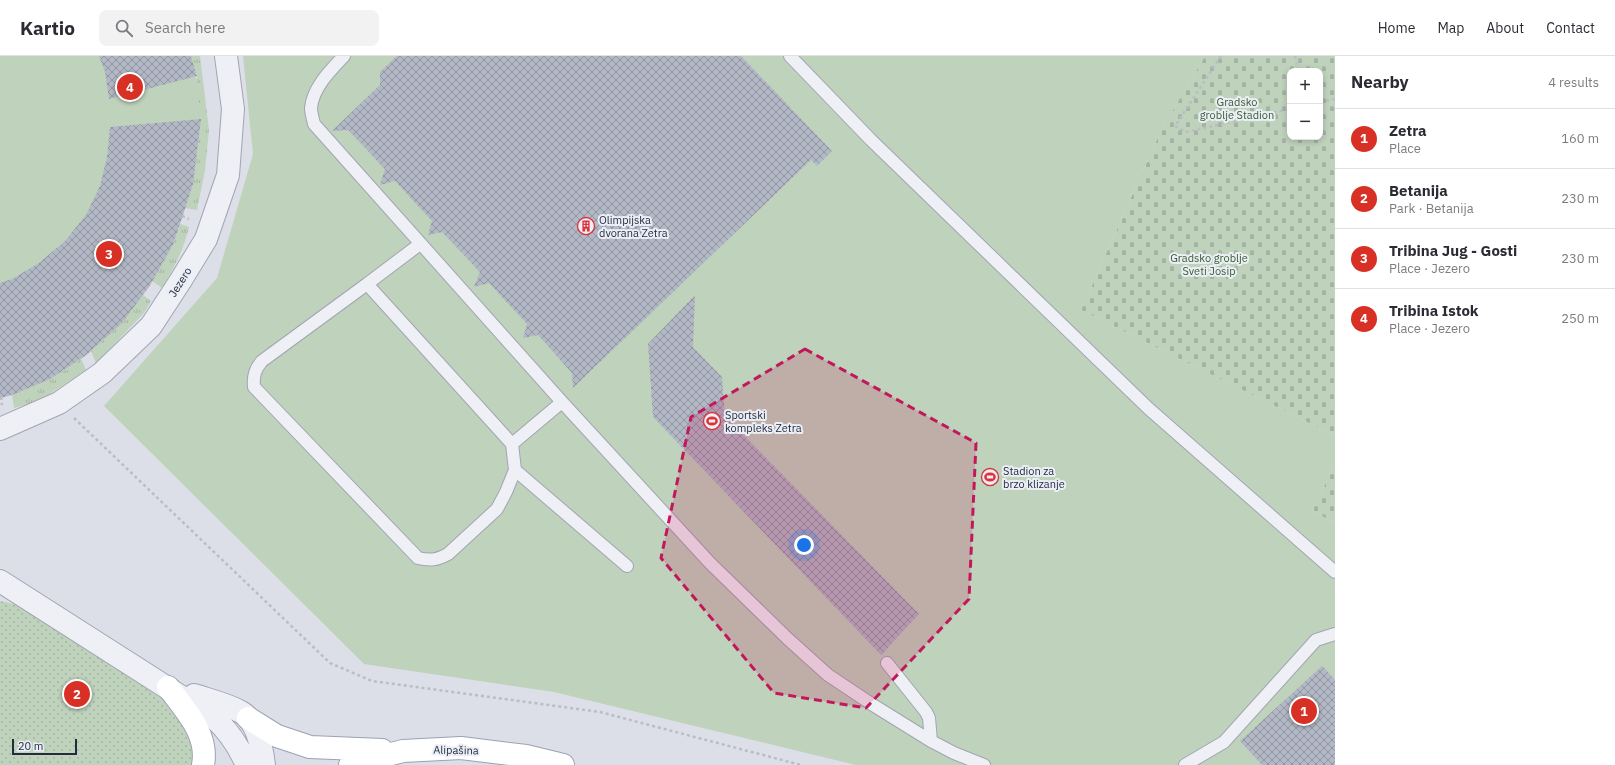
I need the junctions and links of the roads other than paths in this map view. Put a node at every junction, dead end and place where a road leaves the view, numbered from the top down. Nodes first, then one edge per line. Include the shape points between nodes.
1 (226, 56) edge
2 (344, 56) edge
3 (790, 56) edge
4 (420, 244) junction
5 (367, 284) junction
6 (562, 402) junction
7 (0, 429) edge
8 (512, 444) junction
9 (515, 470) junction
10 (627, 566) dead end
11 (1335, 572) edge
12 (0, 581) edge
13 (1335, 634) edge
14 (887, 663) dead end
15 (168, 687) junction
16 (248, 718) junction
17 (931, 741) junction
18 (403, 751) junction
19 (203, 765) edge
20 (247, 765) edge
21 (264, 765) edge
22 (350, 765) edge
23 (563, 765) edge
24 (984, 765) edge
25 (1185, 765) edge

1 - 7 street, Jezero via 233,109 228,175 206,239 151,326 102,372 59,403
2 - 4 lane via 316,90 311,108 314,124
3 - 11 lane via 871,140 1148,408
4 - 5 lane
4 - 6 lane
5 - 8 lane
5 - 9 lane via 262,361 253,377 254,387 418,558 439,559 459,544 497,509
6 - 8 lane
6 - 17 lane via 710,563 828,676
8 - 9 lane
9 - 10 lane
12 - 15 street via 102,648
13 - 25 lane via 1316,640 1224,742
14 - 17 lane via 926,712
15 - 16 street via 224,705
15 - 19 main road via 197,726 205,758
15 - 20 street via 223,726
16 - 18 main road via 278,736 310,747
16 - 21 street via 257,734
17 - 24 lane
18 - 22 main road, Alipašina
18 - 23 main road, Alipašina via 461,748 526,756

